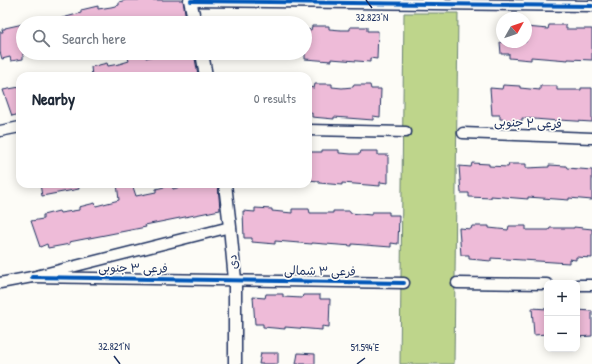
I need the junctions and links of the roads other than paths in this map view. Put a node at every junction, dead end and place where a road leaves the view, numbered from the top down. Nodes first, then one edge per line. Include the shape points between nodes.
1 (191, 1) edge
2 (592, 6) edge
3 (194, 16) edge
4 (203, 60) edge
5 (205, 72) edge
6 (16, 128) edge
7 (312, 130) edge
8 (0, 131) edge
9 (406, 132) dead end
10 (463, 133) dead end
11 (592, 138) edge
12 (225, 188) edge
13 (230, 227) junction
14 (32, 277) junction
15 (235, 280) junction
16 (457, 282) dead end
17 (0, 283) edge
18 (404, 283) dead end
19 (544, 284) edge
20 (580, 285) edge
21 (592, 285) edge
22 (235, 364) edge

1 - 2 street
1 - 3 street
4 - 5 street
6 - 8 street
7 - 9 street
10 - 11 street, فرعی ۲ جنوبی
12 - 13 street, دی
13 - 14 street, فرعی ۳ جنوبی
13 - 15 street, دی
14 - 15 street, فرعی ۳ جنوبی
14 - 17 street
15 - 18 street, فرعی ۳ شمالی
15 - 22 street, دی
16 - 19 street
20 - 21 street

